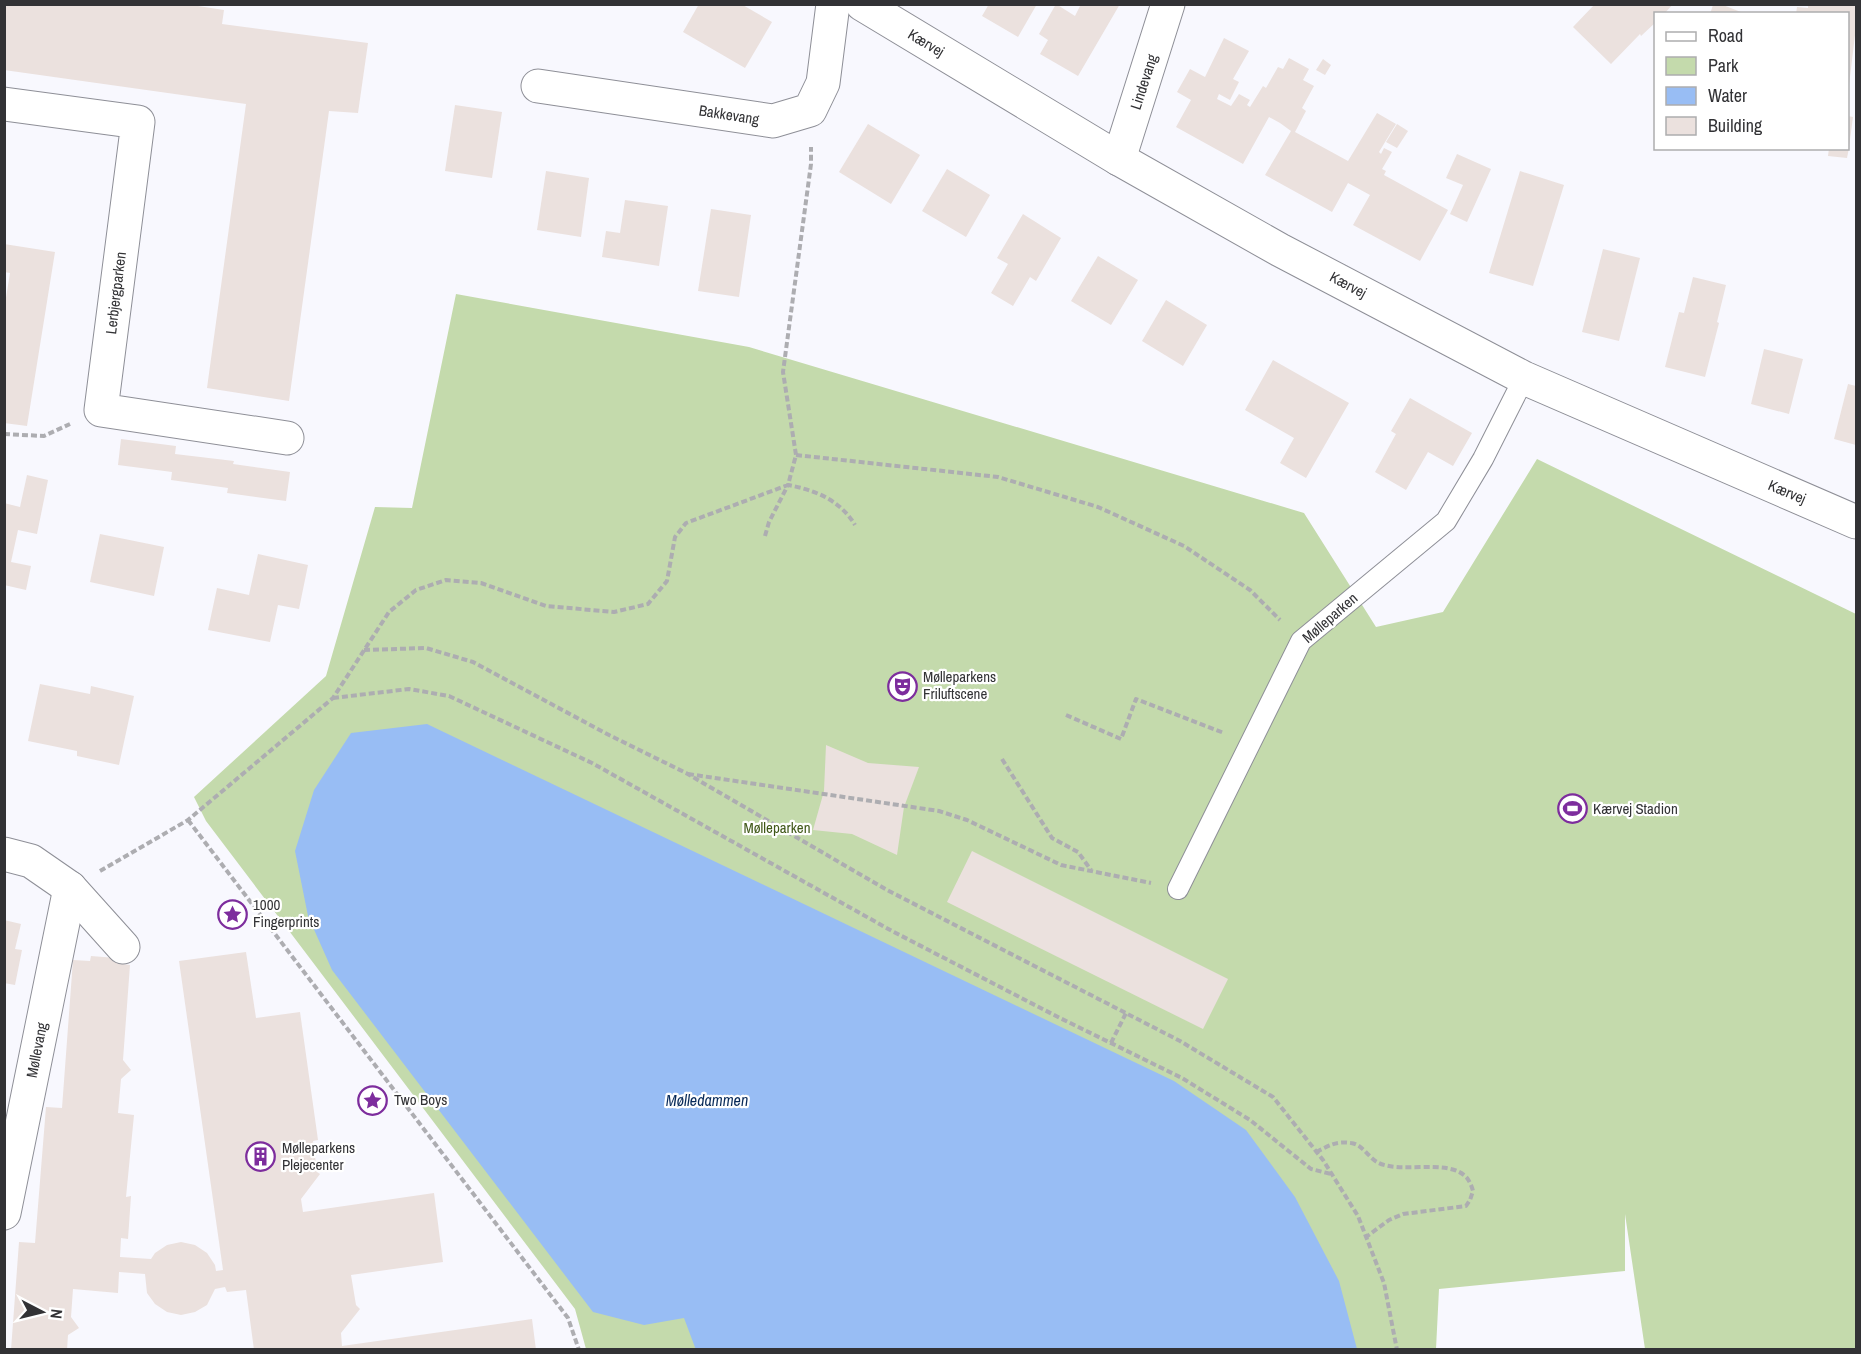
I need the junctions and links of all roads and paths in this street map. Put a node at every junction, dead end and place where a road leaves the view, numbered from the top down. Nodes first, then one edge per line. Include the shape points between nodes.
1 (833, 4) edge
2 (862, 4) edge
3 (1168, 4) edge
4 (538, 86) dead end
5 (4, 104) edge
6 (810, 110) junction
7 (1119, 159) junction
8 (1524, 378) junction
9 (100, 410) junction
10 (4, 434) edge
11 (287, 438) dead end
12 (796, 455) junction
13 (788, 484) junction
14 (1857, 522) edge
15 (855, 525) dead end
16 (765, 536) dead end
17 (1301, 641) junction
18 (364, 650) junction
19 (333, 698) junction
20 (1066, 715) dead end
21 (1250, 743) junction
22 (1002, 759) dead end
23 (686, 773) junction
24 (188, 820) junction
25 (4, 854) edge
26 (1092, 871) junction
27 (70, 888) junction
28 (1178, 888) joint
29 (123, 947) dead end
30 (1126, 1013) junction
31 (1111, 1043) junction
32 (1316, 1152) junction
33 (1332, 1175) junction
34 (4, 1213) edge
35 (1366, 1236) junction
36 (579, 1350) edge
37 (1397, 1350) edge

1 - 6 street via 823,83
2 - 7 street, Kærvej
3 - 7 street, Lindevang
4 - 6 street, Bakkevang via 772,121
5 - 9 street, Lerbjergparken via 138,123
6 - 12 path via 811,164 783,372
7 - 8 street, Kærvej via 1280,250
8 - 14 street, Kærvej
8 - 17 lane, Mølleparken via 1446,521
9 - 10 path via 44,436
9 - 11 street
12 - 13 path
12 - 17 path via 998,477 1098,507 1184,546 1250,590
13 - 15 path via 823,495
13 - 16 path
13 - 18 path via 686,523 675,537 668,581 648,604 614,612 546,606 481,583 446,580 416,590 389,612
17 - 21 lane, Mølleparken
18 - 19 path
18 - 23 path via 426,648 473,662
19 - 24 path
19 - 31 path via 410,689 449,696 592,763 892,931
20 - 21 path via 1121,739 1136,699
21 - 28 lane, Mølleparken
22 - 26 path via 1052,838 1078,852
23 - 26 path via 939,811 1061,865
23 - 30 path via 887,890
24 - 27 path
24 - 36 path via 568,1318
25 - 27 street via 31,861
26 - 28 path
27 - 29 street
27 - 34 street, Møllevang
30 - 31 path
30 - 32 path via 1273,1097
31 - 33 path via 1182,1078 1250,1120 1311,1169
32 - 33 path
32 - 35 path via 1337,1142 1356,1143 1377,1163 1440,1168 1468,1179 1473,1191 1466,1206 1403,1214
33 - 35 path
35 - 37 path via 1384,1283

